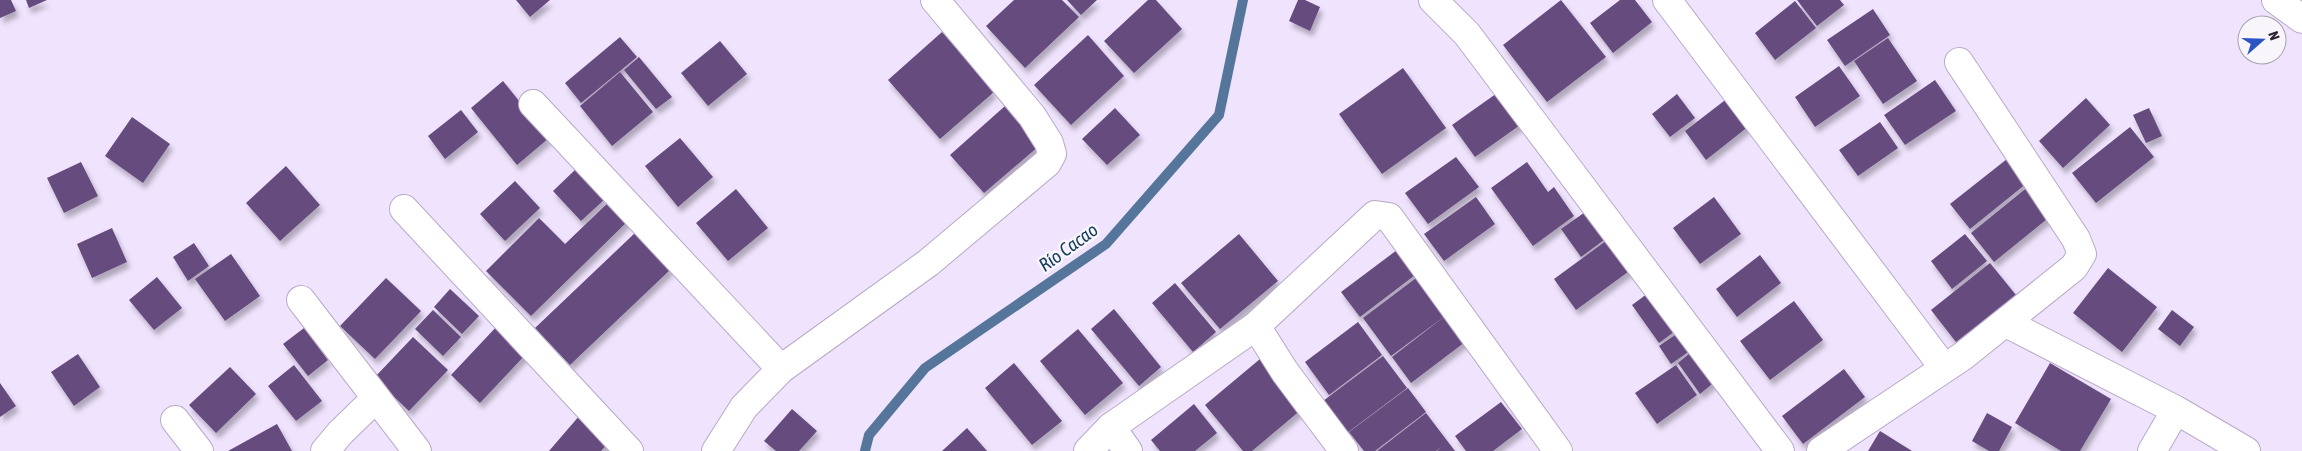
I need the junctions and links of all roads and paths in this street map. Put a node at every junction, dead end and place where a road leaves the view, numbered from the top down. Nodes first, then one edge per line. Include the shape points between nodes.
1 (936, 0) edge
2 (1433, 0) edge
3 (1667, 0) edge
4 (2276, 0) edge
5 (2302, 19) edge
6 (1959, 62) dead end
7 (533, 104) dead end
8 (404, 209) dead end
9 (301, 300) dead end
10 (2006, 323) junction
11 (1256, 326) junction
12 (781, 368) junction
13 (1944, 368) junction
14 (375, 399) junction
15 (2176, 410) junction
16 (175, 420) dead end
17 (1111, 427) junction
18 (199, 451) edge
19 (325, 451) edge
20 (417, 451) edge
21 (629, 451) edge
22 (716, 451) edge
23 (1088, 451) edge
24 (1128, 451) edge
25 (1344, 451) edge
26 (1558, 451) edge
27 (1780, 451) edge
28 (1820, 451) edge
29 (2152, 451) edge
30 (2246, 451) edge

1 - 12 street via 1032,116 1052,154 1047,164 928,263
2 - 27 street via 1467,34
3 - 13 street
4 - 5 street
6 - 10 street via 2076,239 2082,254 2074,267
7 - 12 street
8 - 21 street
9 - 14 street
10 - 13 street
10 - 15 street
11 - 17 street
11 - 25 street via 1285,372
11 - 26 street via 1375,215 1389,217
12 - 22 street via 744,406
13 - 28 street
14 - 19 street
14 - 20 street
15 - 29 street
15 - 30 street
16 - 18 street
17 - 23 street
17 - 24 street

